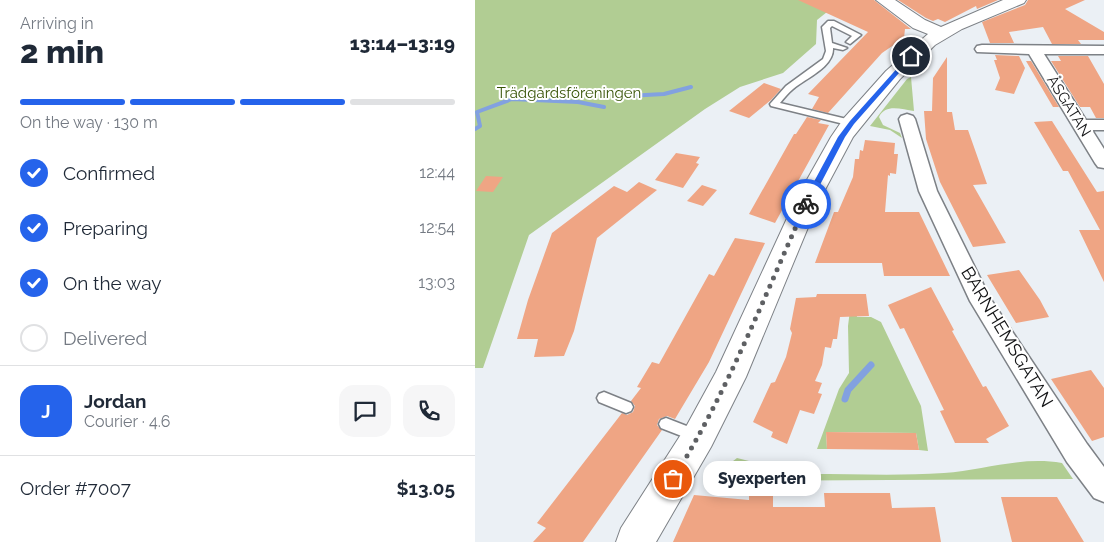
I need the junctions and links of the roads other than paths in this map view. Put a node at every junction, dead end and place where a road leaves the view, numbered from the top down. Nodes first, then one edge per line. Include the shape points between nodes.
1 (884, 0) edge
2 (1017, 0) edge
3 (941, 33) junction
4 (850, 42) dead end
5 (830, 45) junction
6 (843, 48) dead end
7 (983, 49) dead end
8 (1033, 50) junction
9 (1104, 50) edge
10 (907, 119) dead end
11 (852, 123) junction
12 (1081, 125) junction
13 (1104, 125) edge
14 (1103, 161) edge
15 (604, 398) dead end
16 (626, 407) dead end
17 (666, 424) dead end
18 (699, 436) junction
19 (1104, 489) edge
20 (635, 542) edge

1 - 3 main road via 919,24
2 - 3 main road
3 - 11 main road via 911,56
4 - 5 lane via 857,35 831,23 826,27
5 - 6 lane
5 - 11 lane via 831,51 826,60 789,88 774,104
7 - 8 street
8 - 9 street
8 - 12 street, ÅSGATAN
10 - 19 street, BARNHEMSGATAN via 928,191 981,301 1077,453
11 - 18 main road via 807,201 729,377
12 - 13 street
12 - 14 street, ÅSGATAN
15 - 16 lane
17 - 18 lane
18 - 20 main road

